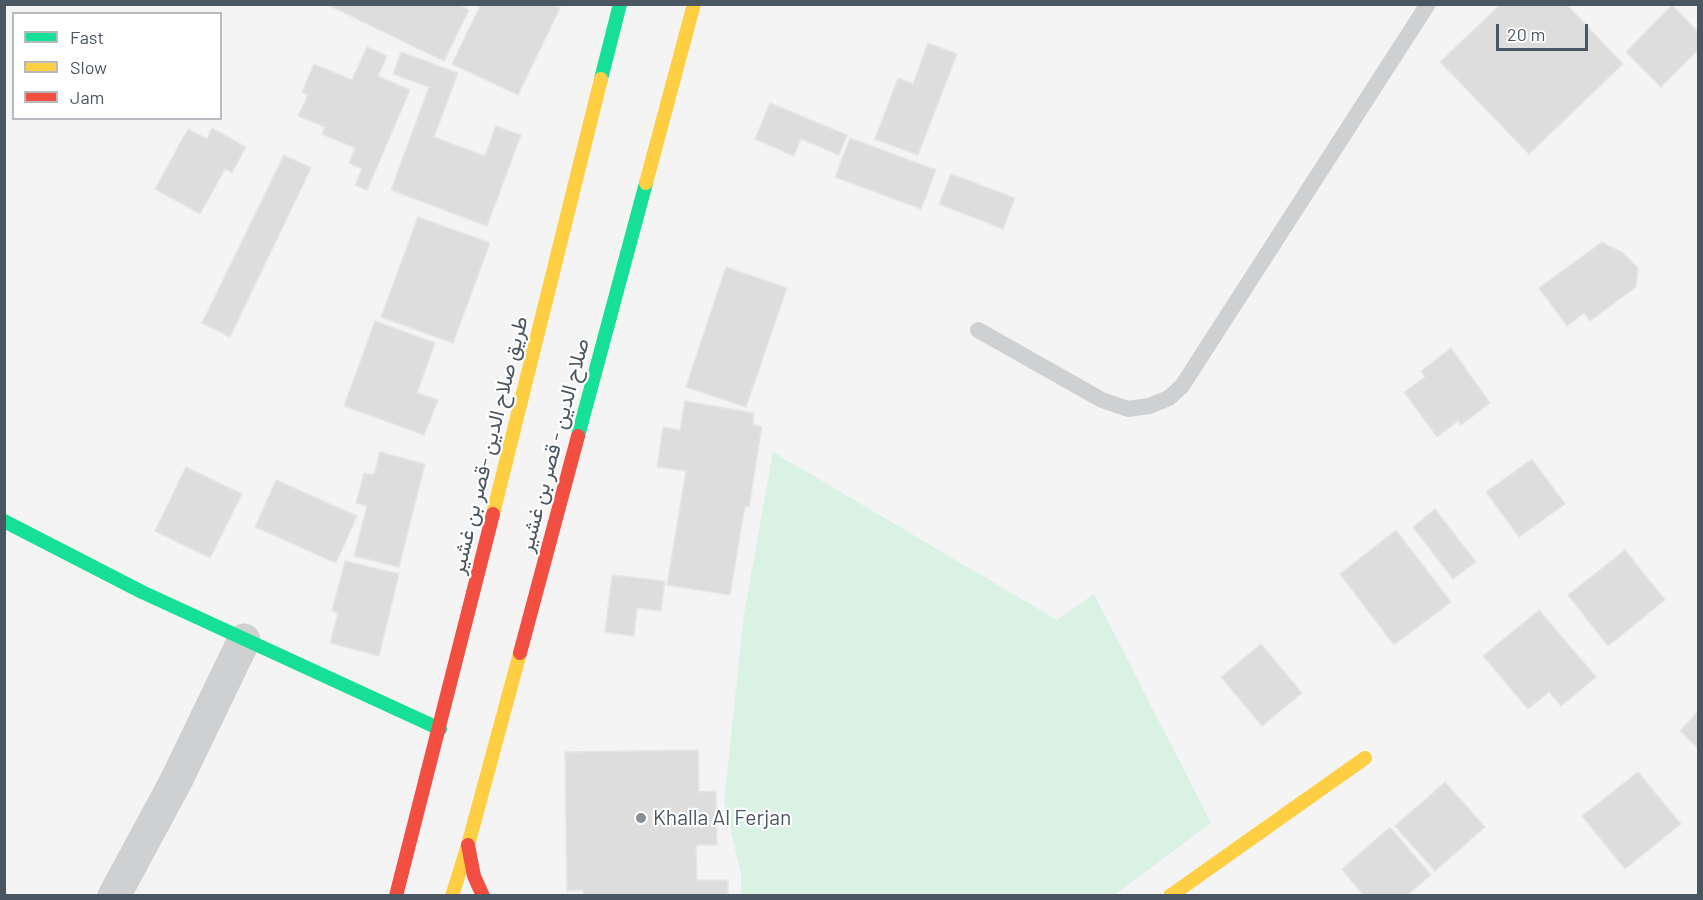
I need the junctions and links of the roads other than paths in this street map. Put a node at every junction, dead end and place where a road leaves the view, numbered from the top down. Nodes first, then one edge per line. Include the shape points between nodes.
1 (620, 4) edge
2 (694, 4) edge
3 (1428, 4) edge
4 (978, 330) dead end
5 (4, 521) edge
6 (244, 640) junction
7 (440, 729) junction
8 (1365, 758) dead end
9 (468, 845) junction
10 (114, 896) edge
11 (396, 896) edge
12 (452, 896) edge
13 (483, 896) edge
14 (1170, 896) edge

1 - 7 main road, طريق صلاح الدين -قصر بن غشير
2 - 9 main road, صلاح الدين - قصر بن غشير
3 - 4 lane via 1182,386 1168,398 1149,406 1128,408 1111,403
5 - 6 main road
6 - 7 main road
6 - 10 street via 176,781
7 - 11 main road, طريق صلاح الدين -قصر بن غشير
8 - 14 main road
9 - 12 main road, صلاح الدين - قصر بن غشير
9 - 13 main road

